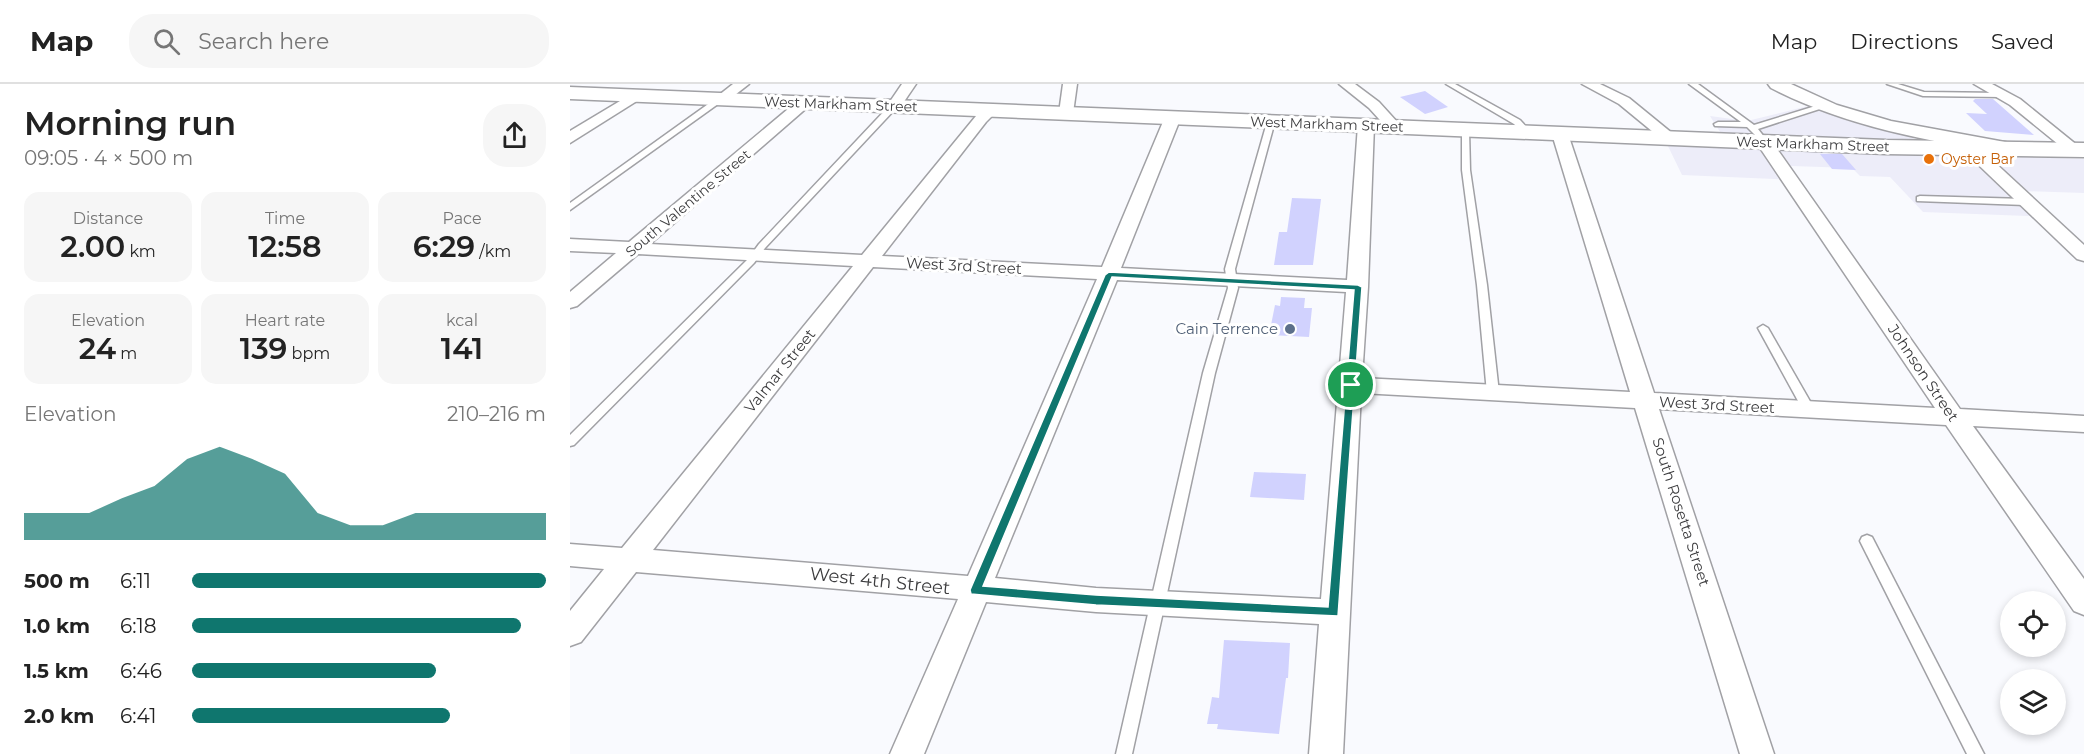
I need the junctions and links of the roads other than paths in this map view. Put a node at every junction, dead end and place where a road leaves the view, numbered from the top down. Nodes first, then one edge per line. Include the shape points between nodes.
1 (742, 84) edge
2 (909, 84) edge
3 (1070, 84) edge
4 (1346, 84) edge
5 (1450, 84) edge
6 (1589, 84) edge
7 (1693, 84) edge
8 (1777, 84) edge
9 (1891, 84) edge
10 (1981, 84) edge
11 (570, 93) edge
12 (2002, 95) junction
13 (635, 96) junction
14 (721, 99) junction
15 (805, 102) junction
16 (894, 106) junction
17 (1825, 106) junction
18 (991, 110) junction
19 (1066, 113) junction
20 (1173, 117) junction
21 (1271, 121) junction
22 (1718, 124) dead end
23 (1366, 125) junction
24 (1394, 127) junction
25 (1465, 130) junction
26 (1527, 132) junction
27 (1755, 132) junction
28 (1560, 134) junction
29 (570, 138) edge
30 (1670, 138) junction
31 (1972, 150) junction
32 (2017, 150) junction
33 (2079, 150) edge
34 (1920, 199) dead end
35 (2025, 202) junction
36 (570, 207) edge
37 (570, 245) edge
38 (634, 249) junction
39 (756, 255) junction
40 (2084, 255) edge
41 (868, 261) junction
42 (1109, 275) junction
43 (1231, 281) junction
44 (1358, 287) junction
45 (570, 302) edge
46 (1763, 328) dead end
47 (1351, 385) junction
48 (1493, 393) junction
49 (1646, 402) junction
50 (1809, 410) junction
51 (1953, 417) junction
52 (2084, 424) edge
53 (570, 441) edge
54 (1868, 541) dead end
55 (570, 555) edge
56 (630, 558) junction
57 (976, 590) junction
58 (2084, 602) edge
59 (1157, 604) junction
60 (1334, 612) junction
61 (570, 633) edge
62 (907, 754) edge
63 (1124, 754) edge
64 (1326, 754) edge
65 (1757, 754) edge
66 (1976, 754) edge

1 - 14 street
2 - 16 street
3 - 19 street
4 - 24 street via 1374,105
5 - 26 lane via 1517,122
6 - 30 street via 1624,101
7 - 27 lane
8 - 17 street
9 - 12 lane via 1923,94
10 - 12 street
11 - 13 main road, West Markham Street
12 - 33 street
13 - 14 main road, West Markham Street
13 - 29 street
14 - 15 main road, West Markham Street
14 - 36 lane
15 - 16 main road, West Markham Street
15 - 38 street, South Valentine Street
16 - 18 main road, West Markham Street
16 - 39 lane
17 - 27 lane
17 - 32 street via 1908,130
18 - 19 main road, West Markham Street
18 - 41 street, Valmar Street
19 - 20 main road, West Markham Street
20 - 21 main road, West Markham Street
20 - 42 street
21 - 23 main road, West Markham Street
21 - 43 lane via 1230,269
22 - 27 lane
23 - 24 main road, West Markham Street
23 - 44 street
24 - 25 main road, West Markham Street
25 - 26 main road, West Markham Street
25 - 48 lane via 1466,171
26 - 28 main road, West Markham Street
27 - 30 main road, West Markham Street
27 - 31 main road, West Markham Street
27 - 51 street, Johnson Street
28 - 30 main road, West Markham Street
28 - 49 street, South Rosetta Street
31 - 32 main road, West Markham Street
31 - 35 street
32 - 33 main road, West Markham Street
34 - 35 lane
35 - 40 street
37 - 38 street, West 3rd Street
38 - 39 street, West 3rd Street
38 - 45 street, South Valentine Street
39 - 41 street, West 3rd Street
39 - 53 lane
41 - 42 street, West 3rd Street
41 - 56 street, Valmar Street
42 - 43 street, West 3rd Street
42 - 57 street
43 - 44 street, West 3rd Street
43 - 59 lane via 1233,288 1209,373
44 - 47 street
46 - 50 lane
47 - 48 street, West 3rd Street
47 - 60 street
48 - 49 street, West 3rd Street
49 - 50 street, West 3rd Street
49 - 65 street, South Rosetta Street
50 - 51 street, West 3rd Street
51 - 52 street, West 3rd Street
51 - 58 street, Johnson Street
54 - 66 lane
55 - 56 street, West 4th Street
56 - 57 street, West 4th Street
56 - 61 street, Valmar Street
57 - 59 street, West 4th Street
57 - 62 street
59 - 60 street, West 4th Street
59 - 63 lane
60 - 64 street

